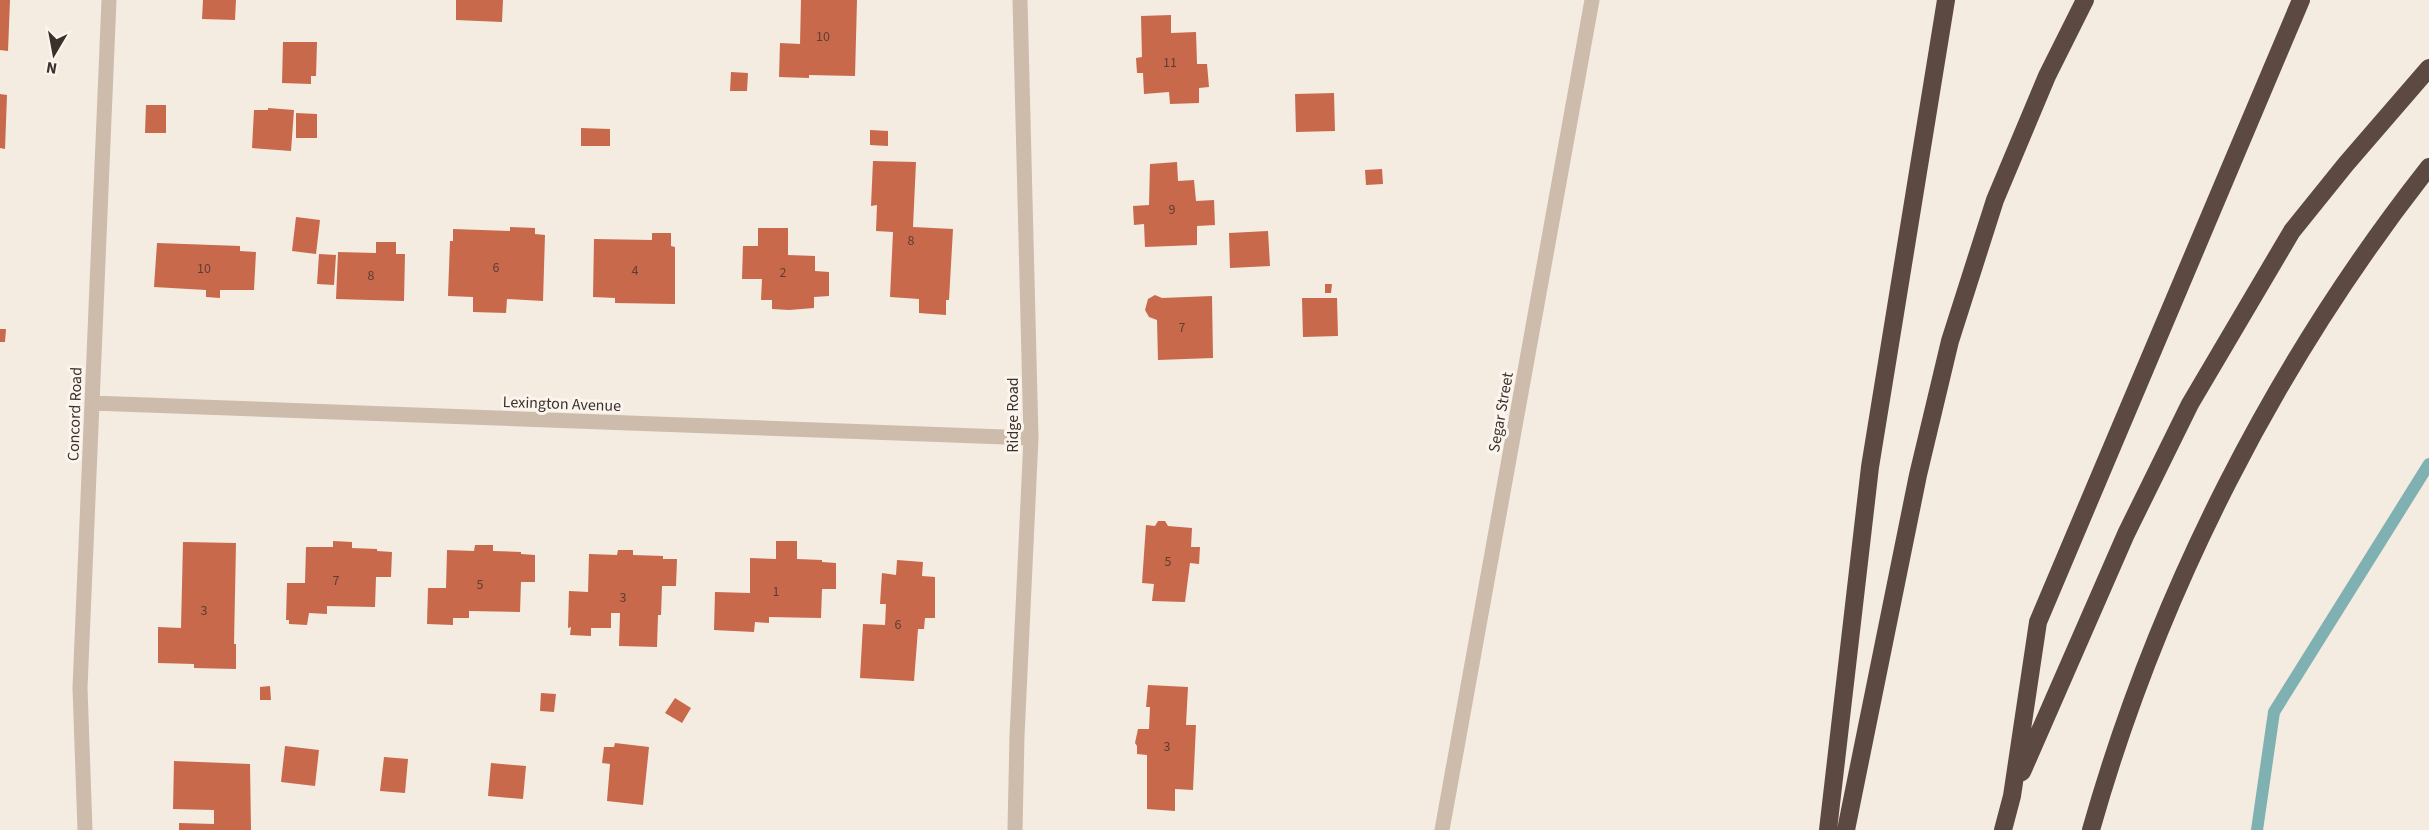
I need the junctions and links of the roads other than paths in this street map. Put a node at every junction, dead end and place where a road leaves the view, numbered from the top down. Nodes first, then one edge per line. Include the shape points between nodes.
1 (109, 0) edge
2 (1020, 0) edge
3 (1592, 0) edge
4 (1946, 0) edge
5 (2085, 0) edge
6 (2301, 0) edge
7 (2429, 68) edge
8 (2429, 167) edge
9 (92, 403) junction
10 (1031, 438) junction
11 (2012, 796) junction
12 (85, 830) edge
13 (1015, 830) edge
14 (1442, 830) edge
15 (1828, 830) edge
16 (1846, 830) edge
17 (2003, 830) edge
18 (2091, 830) edge

1 - 9 street, Concord Road
2 - 10 street, Ridge Road
3 - 14 street, Segar Street
4 - 15 highway via 1870,467
5 - 16 highway via 2047,76 1995,200 1950,341 1918,475
6 - 11 highway via 2038,622
7 - 11 highway via 2292,231 2190,404 2126,534
8 - 18 highway via 2324,314 2254,432 2143,669
9 - 10 street, Lexington Avenue
9 - 12 street, Concord Road via 80,688
10 - 13 street, Ridge Road
11 - 17 highway

